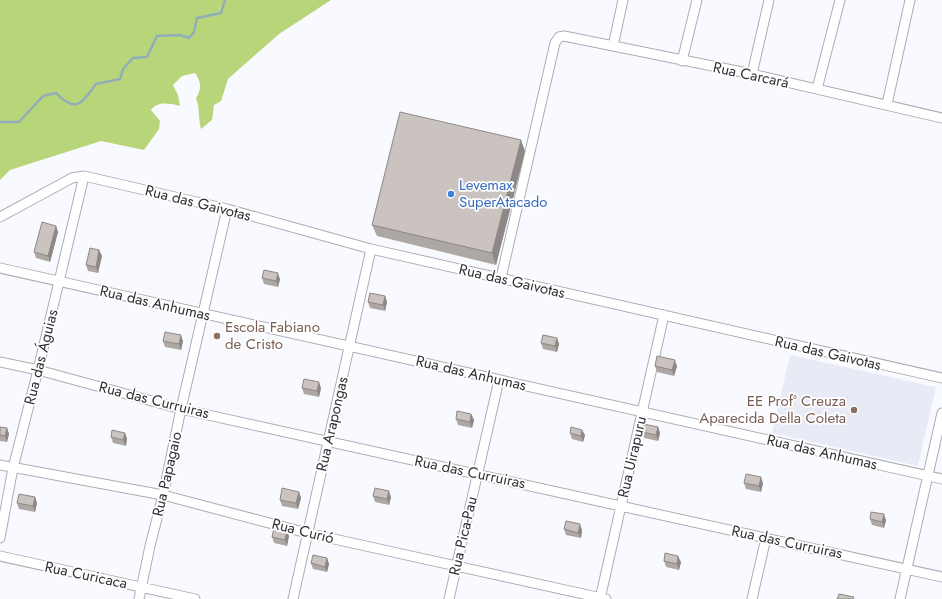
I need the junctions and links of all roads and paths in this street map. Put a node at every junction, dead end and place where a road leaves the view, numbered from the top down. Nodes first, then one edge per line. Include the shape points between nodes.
1 (623, 0) edge
2 (697, 0) edge
3 (769, 0) edge
4 (840, 0) edge
5 (910, 0) edge
6 (613, 46) junction
7 (682, 61) junction
8 (752, 74) junction
9 (817, 89) junction
10 (887, 104) junction
11 (942, 118) edge
12 (84, 176) junction
13 (227, 209) junction
14 (0, 217) edge
15 (371, 249) junction
16 (0, 268) edge
17 (501, 278) junction
18 (59, 281) junction
19 (203, 314) junction
20 (664, 315) junction
21 (349, 346) junction
22 (0, 362) edge
23 (38, 370) junction
24 (942, 378) edge
25 (499, 380) junction
26 (181, 408) junction
27 (642, 412) junction
28 (942, 413) edge
29 (328, 441) junction
30 (0, 465) edge
31 (13, 468) junction
32 (477, 474) junction
33 (928, 476) junction
34 (942, 479) edge
35 (163, 496) junction
36 (621, 506) junction
37 (307, 533) junction
38 (0, 538) edge
39 (766, 538) junction
40 (0, 556) edge
41 (456, 566) junction
42 (907, 569) junction
43 (942, 577) edge
44 (142, 587) junction
45 (139, 599) edge
46 (195, 599) edge
47 (293, 599) edge
48 (450, 599) edge
49 (602, 599) edge
50 (752, 599) edge
51 (900, 599) edge

1 - 6 street
2 - 7 street
3 - 8 street
4 - 9 street
5 - 10 street
6 - 7 street, Rua Carcará
6 - 17 street, Rua Carcará via 564,36 559,37 555,43
7 - 8 street, Rua Carcará
8 - 9 street, Rua Carcará
9 - 10 street, Rua Carcará
10 - 11 street, Rua Carcará
12 - 13 street, Rua das Gaivotas
12 - 14 street via 72,178
12 - 18 street, Rua das Águias
13 - 15 street, Rua das Gaivotas
13 - 19 street, Rua Papagaio
15 - 17 street, Rua das Gaivotas
15 - 21 street, Rua Arapongas
16 - 18 street, Rua das Anhumas
17 - 20 street, Rua das Gaivotas
18 - 19 street, Rua das Anhumas
18 - 23 street, Rua das Águias
19 - 21 street, Rua das Anhumas
19 - 26 street, Rua Papagaio
20 - 24 street, Rua das Gaivotas
20 - 27 street, Rua Uirapuru
21 - 25 street, Rua das Anhumas
21 - 29 street, Rua Arapongas
22 - 23 street, Rua das Curruiras
23 - 26 street, Rua das Curruiras
23 - 31 street, Rua das Águias
25 - 27 street, Rua das Anhumas
25 - 32 street, Rua Pica-Pau
26 - 29 street, Rua das Curruiras
26 - 35 street, Rua Papagaio
27 - 33 street, Rua das Anhumas
27 - 36 street, Rua Uirapuru
28 - 33 street
29 - 32 street, Rua das Curruiras
29 - 37 street, Rua Arapongas
30 - 31 street, Rua Curió
31 - 35 street, Rua Curió
31 - 38 street, Rua das Águias
32 - 36 street, Rua das Curruiras
32 - 41 street, Rua Pica-Pau
33 - 34 street, Rua das Anhumas
33 - 42 street
35 - 37 street, Rua Curió
35 - 44 street, Rua Papagaio
36 - 39 street, Rua das Curruiras
36 - 49 street, Rua Uirapuru
37 - 41 street, Rua Curió
37 - 47 street, Rua Arapongas
39 - 42 street, Rua das Curruiras
39 - 50 street
40 - 44 street, Rua Curicaca
41 - 48 street, Rua Pica-Pau
41 - 49 street, Rua Curió
42 - 43 street, Rua das Curruiras
42 - 51 street
44 - 45 street, Rua Papagaio
44 - 46 street, Rua Curicaca

